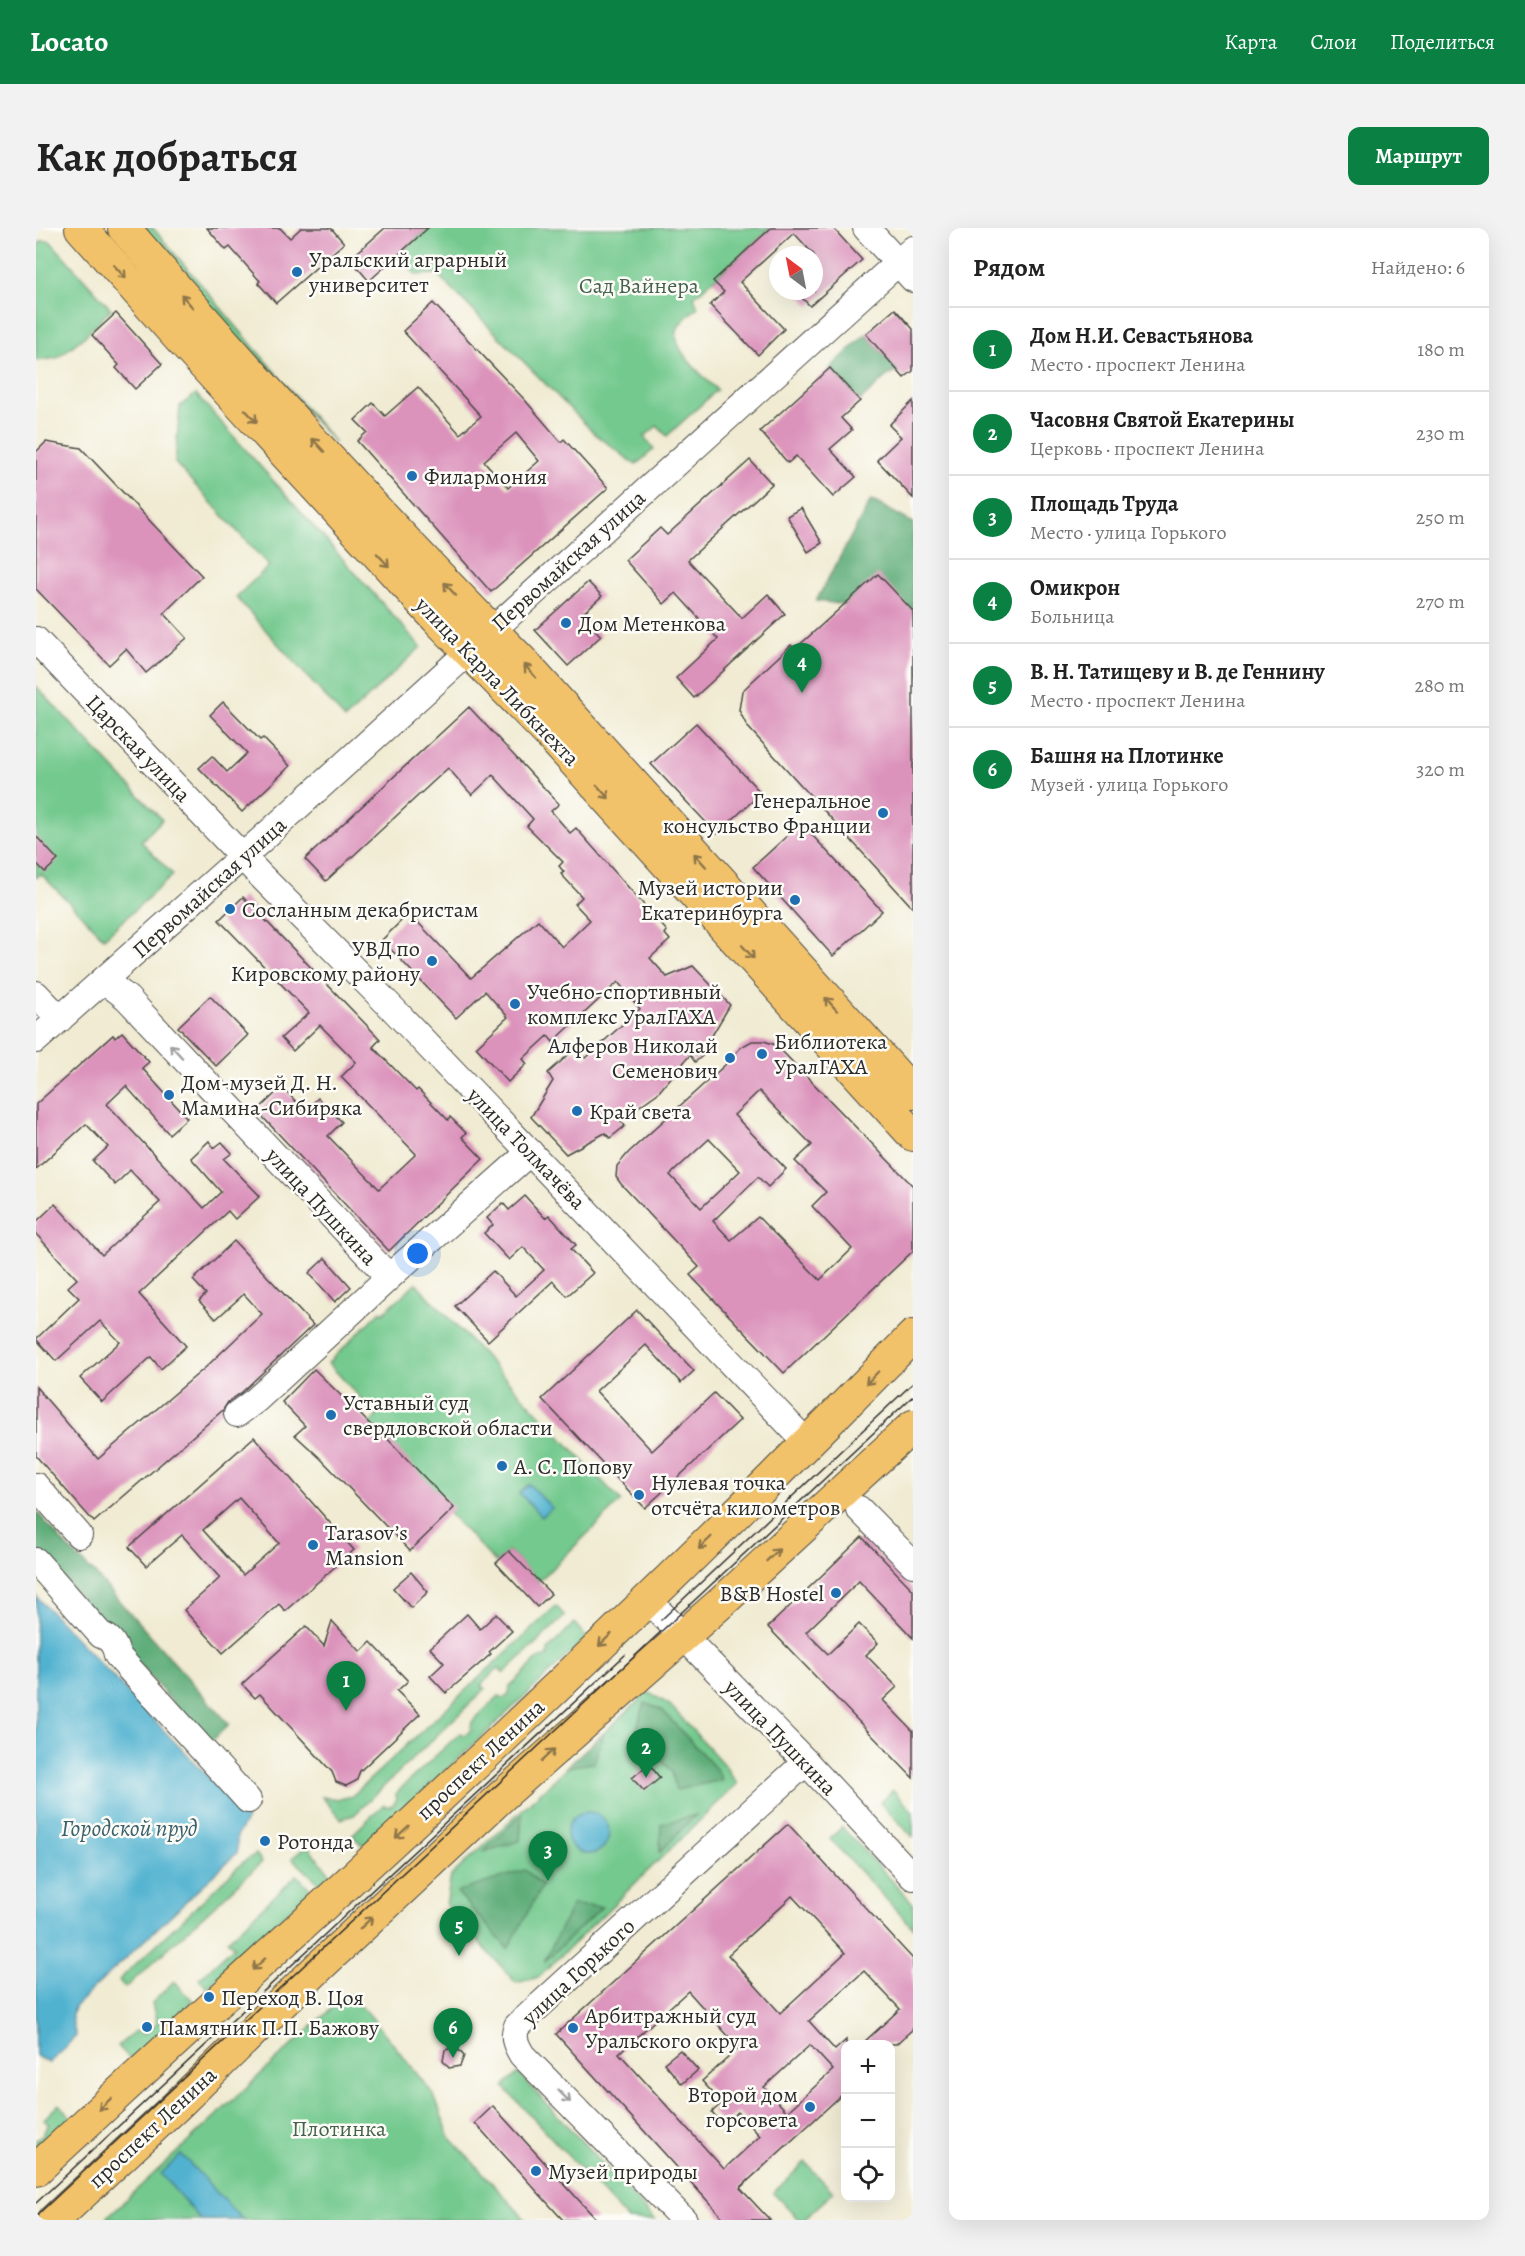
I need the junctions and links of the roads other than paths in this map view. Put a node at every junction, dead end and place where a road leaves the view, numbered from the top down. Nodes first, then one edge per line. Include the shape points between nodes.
1 (81, 228) edge
2 (124, 228) edge
3 (866, 228) edge
4 (908, 263) edge
5 (491, 630) junction
6 (36, 640) edge
7 (468, 652) junction
8 (243, 856) junction
9 (105, 981) junction
10 (36, 994) edge
11 (60, 1019) junction
12 (36, 1041) edge
13 (913, 1093) edge
14 (913, 1135) edge
15 (530, 1152) junction
16 (389, 1277) junction
17 (913, 1336) edge
18 (237, 1414) dead end
19 (913, 1426) edge
20 (808, 1444) junction
21 (36, 1486) edge
22 (859, 1509) dead end
23 (80, 1535) dead end
24 (36, 1561) edge
25 (913, 1564) edge
26 (647, 1599) junction
27 (682, 1635) junction
28 (806, 1762) junction
29 (248, 1800) dead end
30 (913, 1877) edge
31 (36, 2170) edge
32 (54, 2220) edge
33 (684, 2220) edge

1 -> 7 main road, улица Карла Либкнехта
5 -> 2 main road, улица Карла Либкнехта via 225,345
3 - 4 street
4 - 5 street, Первомайская улица
5 - 7 street, Первомайская улица
13 -> 5 main road, улица Карла Либкнехта
6 - 8 street, Царская улица
7 - 8 street, Первомайская улица
7 -> 14 main road, улица Карла Либкнехта via 549,734
8 - 9 street, Первомайская улица
8 - 15 street, улица Толмачёва
9 - 11 street, Первомайская улица
16 -> 9 street, улица Пушкина via 127,998
10 - 11 street
11 - 12 street, Первомайская улица
15 - 16 street
15 - 20 street, улица Толмачёва
16 - 18 street
17 -> 20 main road, проспект Ленина
27 -> 19 main road, проспект Ленина
20 -> 26 main road, проспект Ленина
21 - 23 street
22 - 25 street
24 - 29 street
26 - 27 street, улица Пушкина
26 -> 31 main road, проспект Ленина via 363,1869
27 - 28 street, улица Пушкина
32 -> 27 main road, проспект Ленина via 504,1794
28 - 30 street, улица Пушкина
28 -> 33 street, улица Горького via 517,2026 514,2033 522,2055

